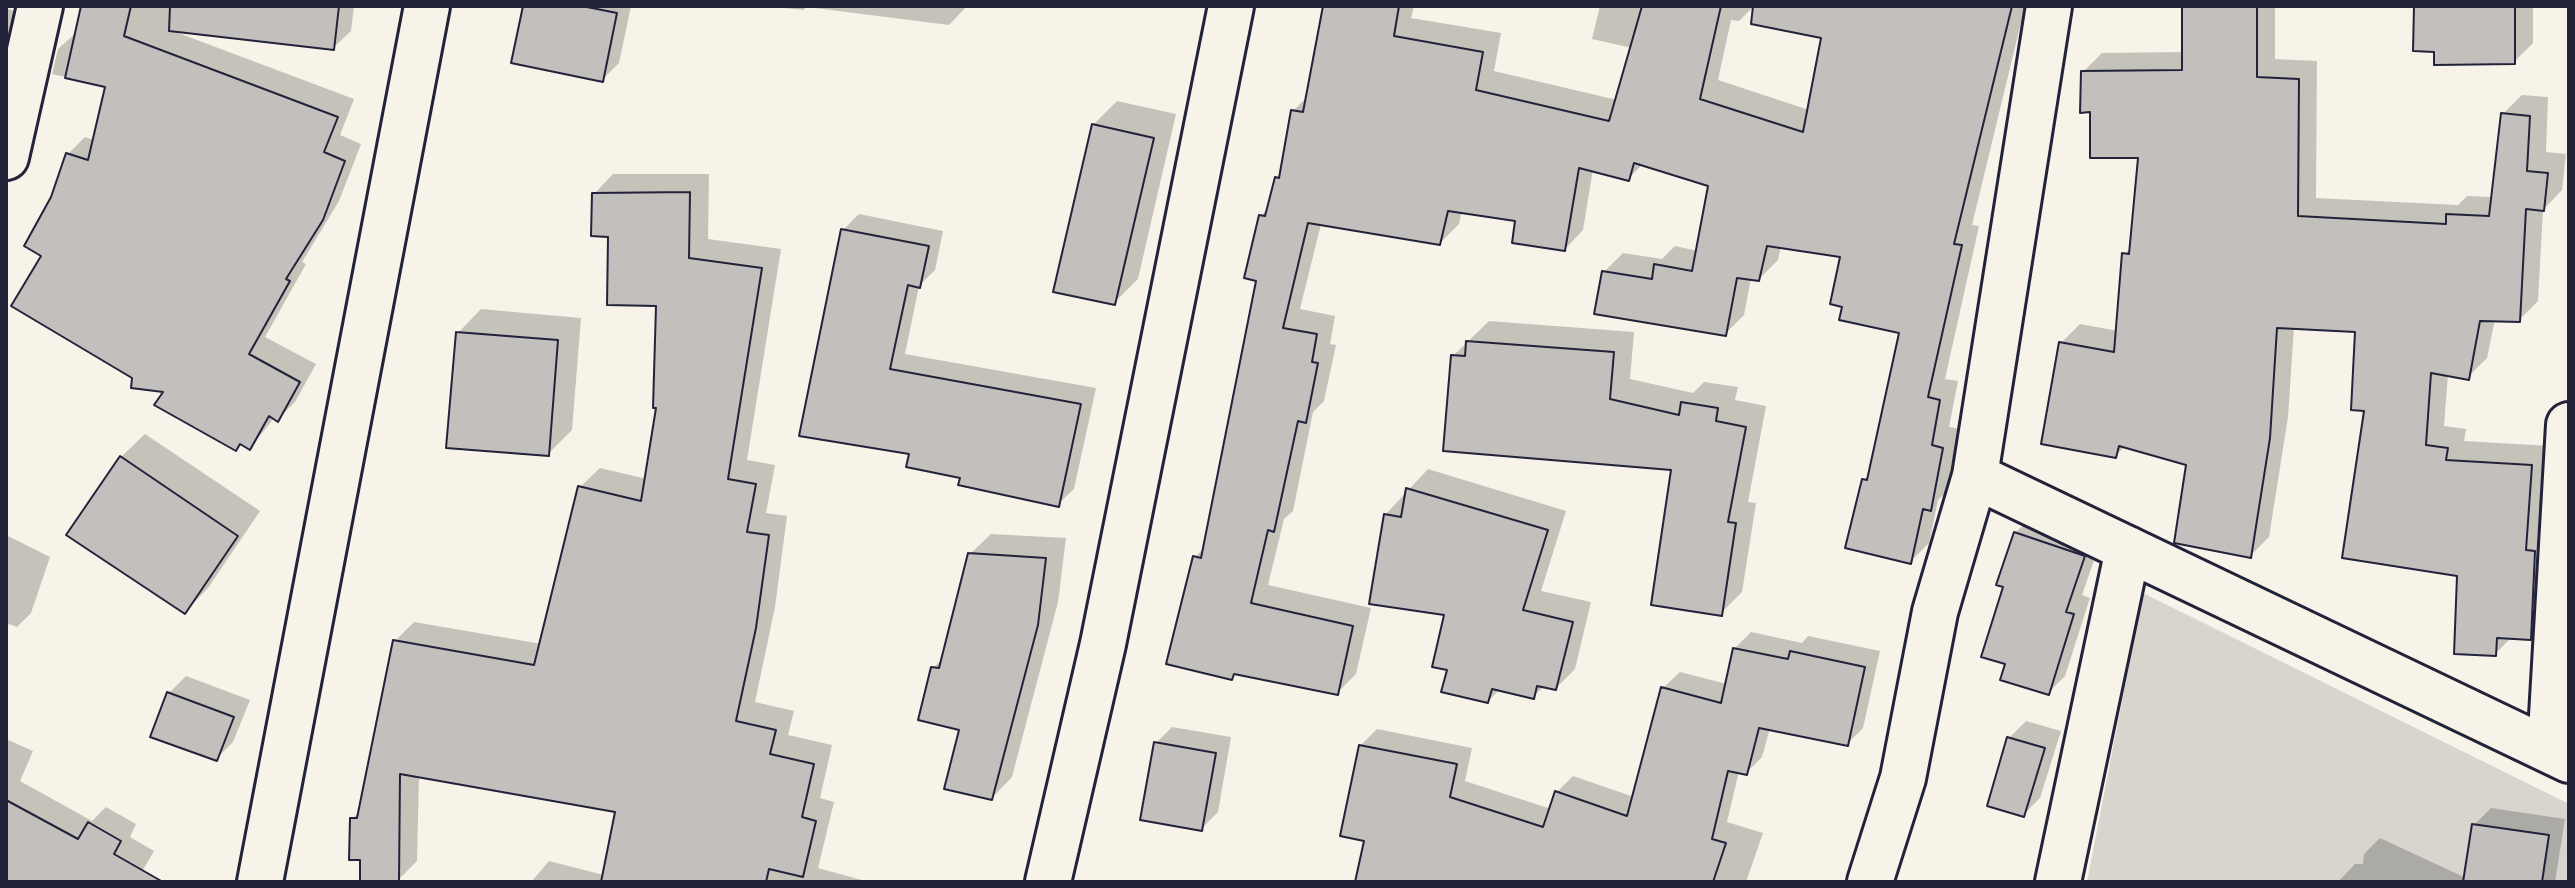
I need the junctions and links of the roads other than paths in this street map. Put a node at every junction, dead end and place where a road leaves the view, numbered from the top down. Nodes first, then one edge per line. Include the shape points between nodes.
1 (40, 6) edge
2 (427, 6) edge
3 (1231, 6) edge
4 (2049, 6) edge
5 (6, 157) edge
6 (2569, 425) edge
7 (1975, 476) junction
8 (2128, 549) junction
9 (2559, 755) edge
10 (260, 882) edge
11 (1048, 882) edge
12 (1870, 882) edge
13 (2058, 882) edge

1 - 5 street
2 - 10 street
3 - 11 street via 1103,644
4 - 7 street
6 - 9 street
7 - 8 street
7 - 12 street via 1935,612 1903,778
8 - 9 street
8 - 13 street

